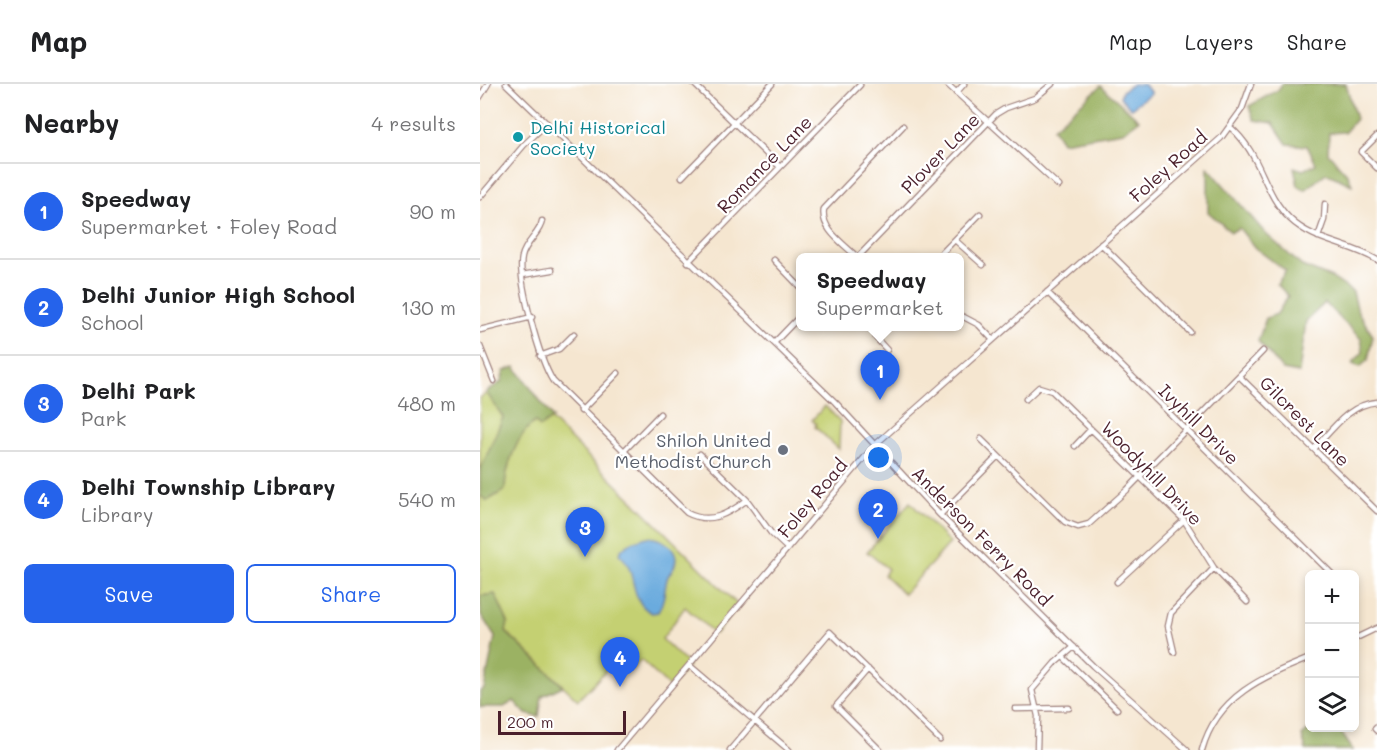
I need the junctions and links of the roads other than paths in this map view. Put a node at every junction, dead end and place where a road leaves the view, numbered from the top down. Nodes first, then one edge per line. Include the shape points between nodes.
1 (488, 84) edge
2 (506, 84) edge
3 (694, 84) edge
4 (772, 84) edge
5 (947, 84) edge
6 (964, 84) edge
7 (1052, 84) edge
8 (1251, 84) edge
9 (860, 85) edge
10 (956, 93) junction
11 (480, 97) edge
12 (988, 122) junction
13 (547, 123) junction
14 (734, 123) junction
15 (903, 126) dead end
16 (1230, 127) junction
17 (1377, 136) edge
18 (780, 167) junction
19 (1377, 168) edge
20 (682, 177) dead end
21 (1059, 186) dead end
22 (480, 197) edge
23 (1325, 204) dead end
24 (980, 214) dead end
25 (542, 221) dead end
26 (1318, 237) junction
27 (955, 240) junction
28 (1101, 244) junction
29 (853, 253) edge
30 (861, 253) edge
31 (942, 253) edge
32 (774, 260) dead end
33 (1377, 260) edge
34 (688, 262) junction
35 (983, 265) dead end
36 (552, 270) dead end
37 (522, 275) junction
38 (796, 281) edge
39 (1047, 292) junction
40 (532, 317) junction
41 (964, 317) edge
42 (796, 321) edge
43 (480, 330) edge
44 (875, 331) edge
45 (1190, 332) dead end
46 (574, 334) dead end
47 (993, 340) junction
48 (774, 343) junction
49 (480, 346) edge
50 (887, 350) dead end
51 (1263, 351) dead end
52 (540, 356) junction
53 (618, 374) dead end
54 (1239, 376) junction
55 (494, 381) dead end
56 (1026, 399) dead end
57 (1377, 402) edge
58 (581, 411) junction
59 (660, 414) dead end
60 (1091, 429) junction
61 (1186, 430) junction
62 (981, 439) dead end
63 (876, 444) junction
64 (1075, 446) dead end
65 (1314, 449) junction
66 (623, 452) junction
67 (700, 454) dead end
68 (998, 456) junction
69 (1140, 477) junction
70 (747, 500) junction
71 (1377, 511) edge
72 (940, 515) junction
73 (1184, 520) junction
74 (787, 548) junction
75 (1214, 568) junction
76 (1328, 570) edge
77 (1117, 582) dead end
78 (1247, 602) dead end
79 (1377, 628) edge
80 (1359, 637) edge
81 (1074, 647) junction
82 (1174, 652) dead end
83 (1064, 658) junction
84 (1305, 660) edge
85 (689, 665) junction
86 (868, 669) junction
87 (1069, 708) dead end
88 (1015, 709) dead end
89 (1036, 709) junction
90 (1117, 709) dead end
91 (756, 721) junction
92 (940, 740) dead end
93 (617, 750) edge
94 (730, 750) edge
95 (789, 750) edge
96 (880, 750) edge
97 (1038, 750) edge
98 (1187, 750) edge
99 (1202, 750) edge

1 - 11 street
2 - 13 street, Anderson Ferry Road
3 - 14 street
4 - 14 street
5 - 10 street
6 - 10 street
7 - 12 street, Plover Lane via 1035,98 1000,111
8 - 16 street, Foley Road
9 - 18 street, Romance Lane
10 - 12 street
12 - 21 street
12 - 30 street, Plover Lane
13 - 22 street
13 - 34 street, Anderson Ferry Road
14 - 18 street
14 - 20 street
15 - 29 street via 824,209 828,228
16 - 26 street via 1247,143 1285,214
16 - 28 street, Foley Road
17 - 19 street via 1361,153
18 - 34 street, Romance Lane
23 - 26 street
24 - 27 street
25 - 37 street via 524,251
26 - 33 street
27 - 31 street
27 - 35 street
28 - 39 street, Foley Road
28 - 45 street
32 - 38 street
34 - 48 street, Anderson Ferry Road
36 - 37 street
37 - 40 street
39 - 47 street, Foley Road
39 - 61 street, Ivyhill Drive
40 - 43 street
40 - 52 street
41 - 47 street via 979,325
42 - 48 street
44 - 50 street via 876,338
46 - 52 street via 559,349
47 - 63 street, Foley Road
48 - 63 street, Anderson Ferry Road
49 - 55 street
51 - 54 street
52 - 58 street via 553,381
53 - 58 street
54 - 61 street
54 - 65 street, Gilcrest Lane
56 - 60 street, Woodyhill Drive via 1035,388 1049,389
57 - 65 street via 1350,412
58 - 66 street
59 - 66 street
60 - 64 street
60 - 69 street, Woodyhill Drive
61 - 69 street
61 - 76 street, Ivyhill Drive
62 - 68 street
63 - 72 street, Anderson Ferry Road
63 - 74 street, Foley Road
65 - 71 street, Gilcrest Lane
66 - 70 street via 692,515 703,519 721,517
67 - 70 street
68 - 69 street via 1065,522 1074,526 1089,524
68 - 72 street
69 - 73 street, Woodyhill Drive
70 - 74 street
72 - 81 street, Anderson Ferry Road
73 - 75 street, Woodyhill Drive
73 - 77 street
74 - 85 street, Foley Road
75 - 78 street, Woodyhill Drive
75 - 82 street via 1171,613 1168,626
79 - 80 street
81 - 83 street
81 - 98 street, Anderson Ferry Road
83 - 89 street via 1032,690
83 - 90 street
84 - 99 street via 1264,676 1236,696 1215,720
85 - 91 street
85 - 93 street, Foley Road
86 - 91 street via 830,632
86 - 92 street
86 - 96 street via 836,706
87 - 89 street
88 - 89 street
89 - 97 street
91 - 94 street
91 - 95 street

